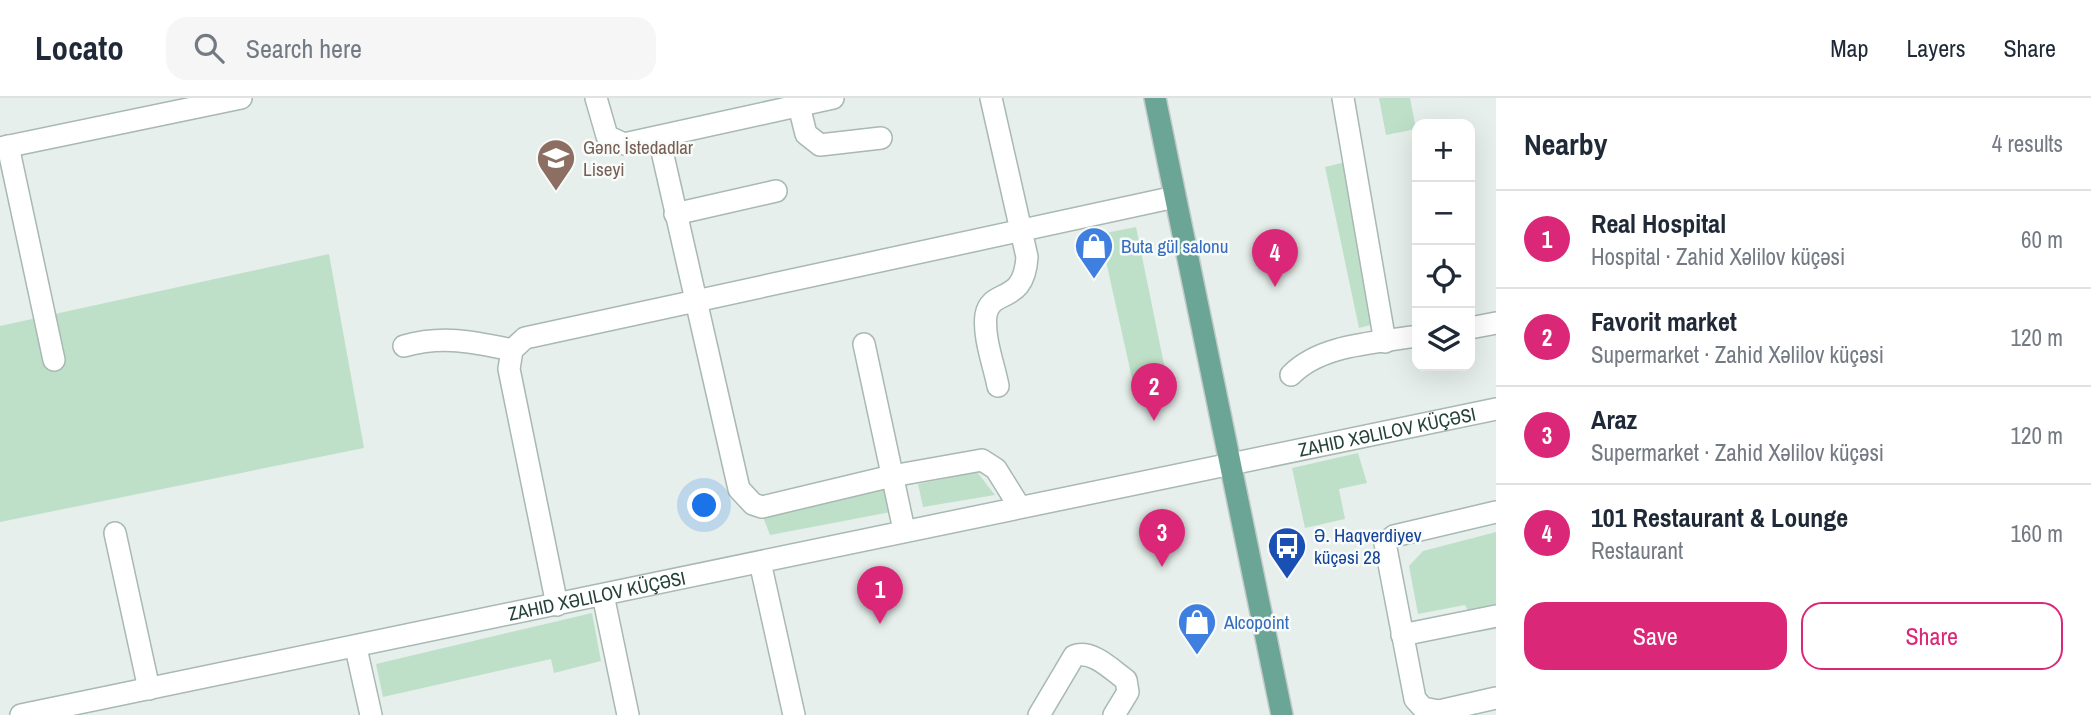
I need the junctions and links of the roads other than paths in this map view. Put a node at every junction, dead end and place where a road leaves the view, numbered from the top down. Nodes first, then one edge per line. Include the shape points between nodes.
1 (241, 98) edge
2 (596, 98) edge
3 (833, 98) edge
4 (991, 98) edge
5 (1154, 98) edge
6 (1343, 98) edge
7 (215, 101) edge
8 (798, 102) edge
9 (659, 138) junction
10 (881, 138) dead end
11 (4, 147) edge
12 (776, 191) dead end
13 (1175, 197) junction
14 (675, 214) junction
15 (1020, 230) junction
16 (694, 300) junction
17 (1496, 323) edge
18 (1475, 327) edge
19 (1412, 337) edge
20 (1385, 342) junction
21 (863, 344) dead end
22 (404, 346) dead end
23 (512, 351) junction
24 (54, 360) dead end
25 (1290, 374) dead end
26 (998, 387) dead end
27 (1496, 408) edge
28 (1230, 464) junction
29 (892, 476) junction
30 (1019, 506) junction
31 (1496, 512) edge
32 (904, 530) junction
33 (115, 533) dead end
34 (760, 562) junction
35 (603, 595) junction
36 (557, 605) junction
37 (1496, 616) edge
38 (1402, 635) junction
39 (356, 648) junction
40 (149, 689) junction
41 (1496, 698) edge
42 (22, 715) edge
43 (371, 715) edge
44 (628, 715) edge
45 (794, 715) edge
46 (1039, 715) edge
47 (1114, 715) edge
48 (1282, 715) edge

1 - 7 street
2 - 9 street via 607,136 614,142
3 - 8 street
4 - 15 street
5 - 13 main road
6 - 20 street
7 - 11 street
8 - 9 street
8 - 10 street via 806,134 820,145
9 - 14 street
11 - 24 street
12 - 14 street
13 - 15 street
13 - 28 main road
14 - 16 street
15 - 16 street
15 - 26 street via 1027,257 1026,277 1018,288 992,302 986,314
16 - 23 street via 526,338
16 - 29 street via 740,489 753,503 762,507
17 - 18 street
19 - 20 street
20 - 25 street via 1325,354 1302,363
21 - 29 street
22 - 23 street via 428,339 458,339
23 - 36 street via 509,369
27 - 28 street, ZAHID XƏLILOV KÜÇƏSI
28 - 30 street, ZAHID XƏLILOV KÜÇƏSI
28 - 48 main road
29 - 30 street via 982,460 996,469
29 - 32 street
30 - 32 street, ZAHID XƏLILOV KÜÇƏSI
31 - 38 street via 1394,536 1385,543
32 - 34 street, ZAHID XƏLILOV KÜÇƏSI
33 - 40 street
34 - 35 street, ZAHID XƏLILOV KÜÇƏSI
34 - 45 street
35 - 36 street, ZAHID XƏLILOV KÜÇƏSI
35 - 44 street
36 - 39 street, ZAHID XƏLILOV KÜÇƏSI
37 - 38 street
38 - 41 street via 1415,699 1423,708 1439,711
39 - 40 street, ZAHID XƏLILOV KÜÇƏSI
39 - 43 street
40 - 42 street, ZAHID XƏLILOV KÜÇƏSI
46 - 47 street via 1074,656 1080,654 1092,656 1126,680 1128,692

